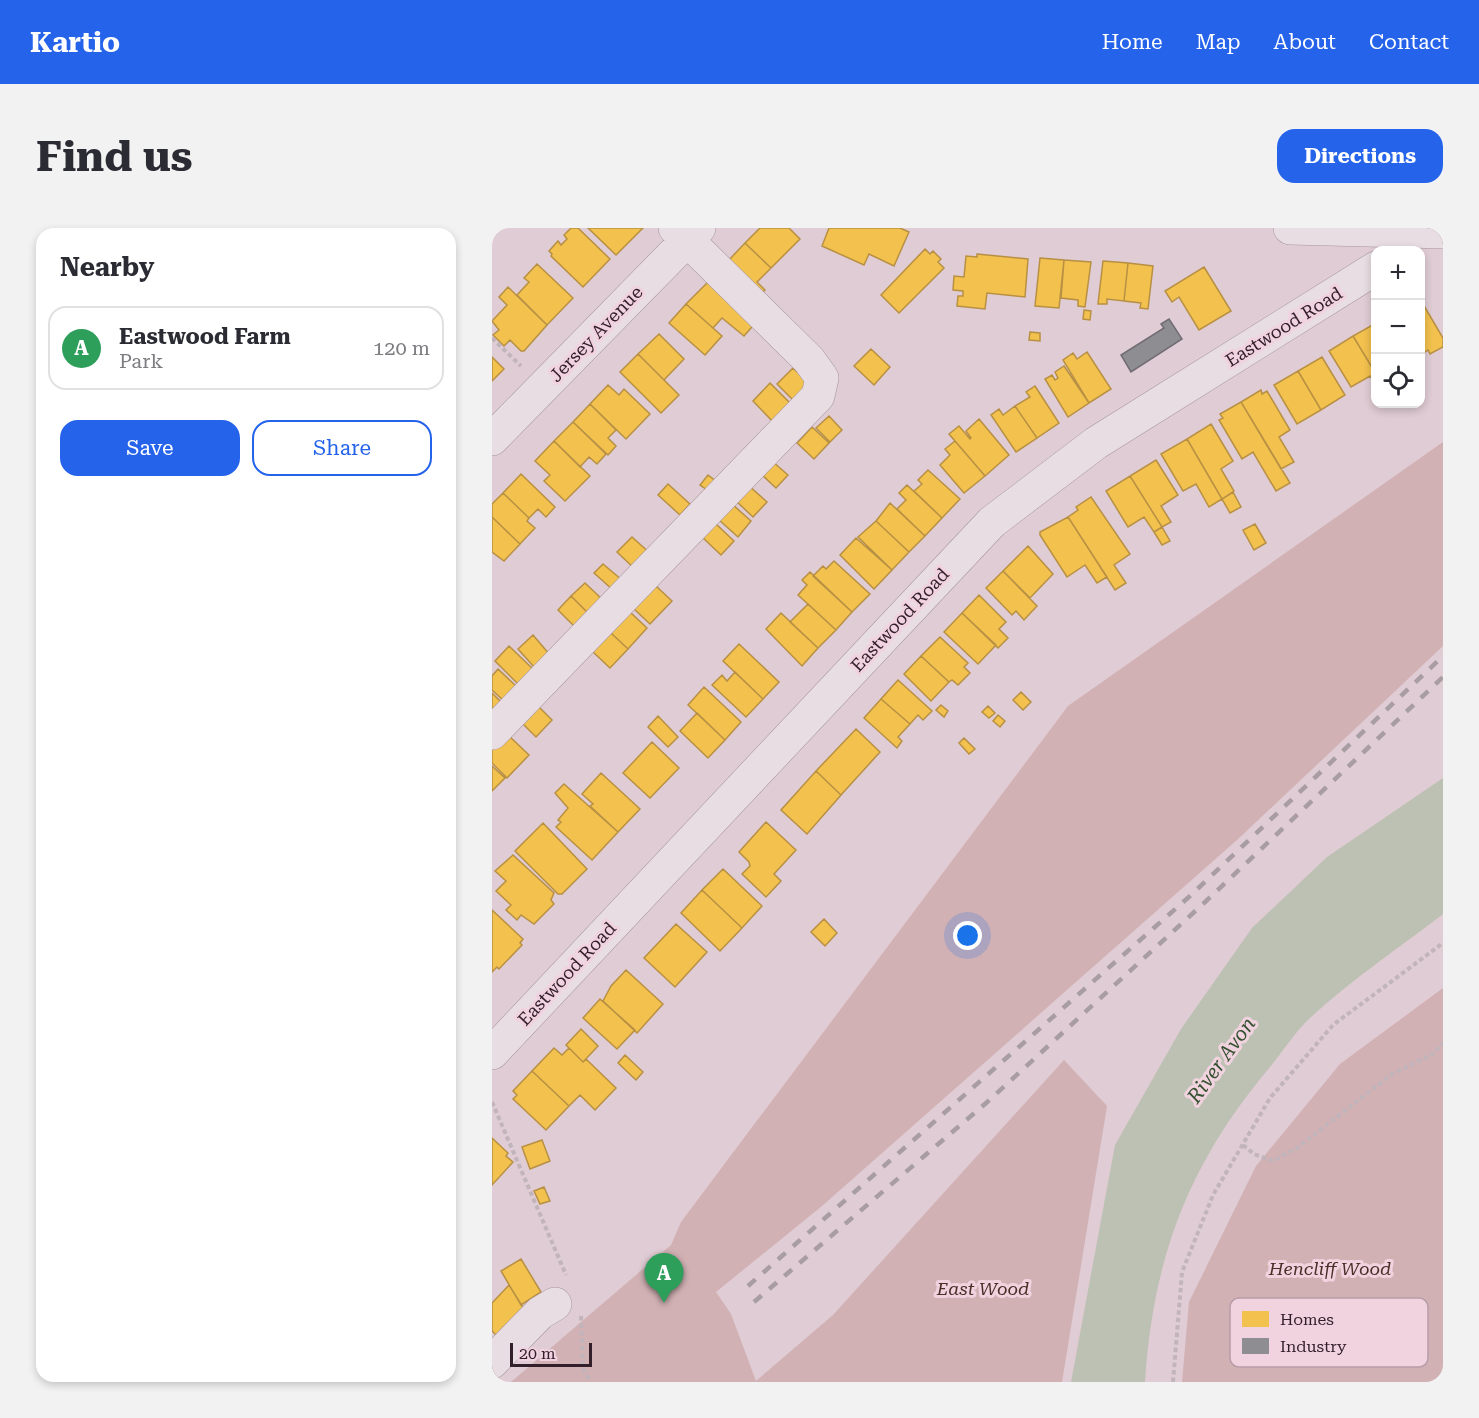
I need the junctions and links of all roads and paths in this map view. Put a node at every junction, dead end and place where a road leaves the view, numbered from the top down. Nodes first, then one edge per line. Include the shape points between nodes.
1 (1290, 228) edge
2 (687, 232) edge
3 (1443, 232) edge
4 (1379, 237) edge
5 (1371, 271) edge
6 (492, 338) edge
7 (542, 388) junction
8 (492, 439) edge
9 (492, 733) edge
10 (1443, 943) edge
11 (1443, 1043) edge
12 (492, 1053) edge
13 (492, 1102) edge
14 (1243, 1145) junction
15 (567, 1298) junction
16 (492, 1362) edge
17 (591, 1382) edge
18 (1173, 1382) edge

1 - 4 street
2 - 7 street, Jersey Avenue
2 - 9 street via 809,360 822,378 819,396
3 - 4 street
5 - 12 street, Eastwood Road via 1096,443 992,522
6 - 7 path
7 - 8 street, Jersey Avenue
10 - 14 path via 1333,1025 1270,1098
11 - 14 path via 1424,1060 1392,1074 1297,1148 1273,1161
13 - 15 path
14 - 18 path via 1210,1204 1182,1272
15 - 16 street via 540,1312
15 - 17 path via 583,1321 583,1369

